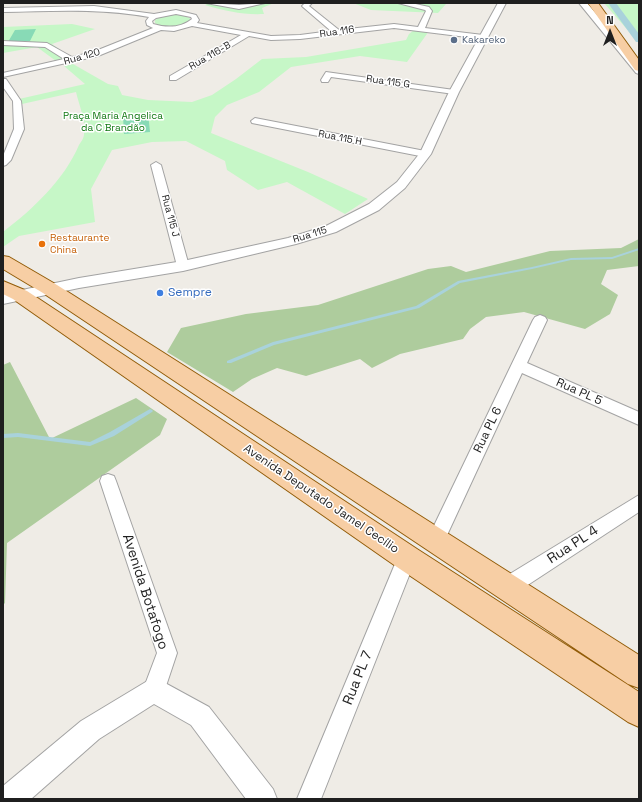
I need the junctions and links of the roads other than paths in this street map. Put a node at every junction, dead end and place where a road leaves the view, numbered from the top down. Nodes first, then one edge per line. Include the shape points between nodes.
1 (209, 3) edge
2 (262, 3) edge
3 (309, 3) edge
4 (401, 3) edge
5 (502, 3) edge
6 (583, 3) edge
7 (593, 3) edge
8 (196, 8) edge
9 (3, 10) edge
10 (154, 16) junction
11 (192, 24) junction
12 (159, 28) junction
13 (421, 28) junction
14 (337, 32) junction
15 (246, 35) junction
16 (483, 37) junction
17 (3, 43) edge
18 (71, 60) junction
19 (639, 68) edge
20 (639, 71) edge
21 (3, 75) edge
22 (173, 78) dead end
23 (325, 80) dead end
24 (3, 81) edge
25 (454, 92) junction
26 (255, 121) dead end
27 (425, 154) junction
28 (3, 163) edge
29 (156, 165) dead end
30 (3, 261) edge
31 (183, 266) junction
32 (50, 289) junction
33 (9, 294) edge
34 (540, 320) dead end
35 (519, 365) junction
36 (639, 419) edge
37 (108, 481) dead end
38 (639, 503) edge
39 (436, 540) junction
40 (407, 558) junction
41 (507, 587) junction
42 (639, 673) edge
43 (154, 690) junction
44 (639, 711) edge
45 (10, 799) edge
46 (263, 799) edge
47 (309, 799) edge

1 - 2 street via 240,7
3 - 14 street via 305,6
4 - 13 street via 427,8 429,11
5 - 16 street, Rua 115
6 - 20 street
7 - 19 main road
8 - 10 street
8 - 11 street via 196,20
9 - 10 street via 94,8
10 - 12 street via 149,21 150,25
11 - 12 street
11 - 15 street, Rua 116
12 - 18 street, Rua 120 via 117,46
13 - 14 street, Rua 116 via 377,26
13 - 16 street, Rua 116
14 - 15 street, Rua 116 via 271,38
15 - 22 street, Rua 116-B
16 - 25 street, Rua 115
17 - 18 street via 49,46
18 - 21 street, Rua 120
23 - 25 street, Rua 115 G via 329,74
24 - 28 street via 17,101 19,129
25 - 27 street, Rua 115
26 - 27 street, Rua 115 H
27 - 31 street, Rua 115 via 401,185 374,207 332,229
29 - 31 street, Rua 115 J
30 - 32 main road
31 - 32 street, Rua 115
32 - 33 street, Rua 115
32 - 39 main road
33 - 40 main road, Avenida Deputado Jamel Cecílio
34 - 35 street, Rua PL 6
35 - 36 street, Rua PL 5
35 - 39 street, Rua PL 6
37 - 43 street, Avenida Botafogo via 167,653
38 - 41 street, Rua PL 4
39 - 41 main road
40 - 44 main road, Avenida Deputado Jamel Cecílio
40 - 47 street, Rua PL 7
41 - 42 main road
43 - 45 street via 90,730
43 - 46 street via 200,716

